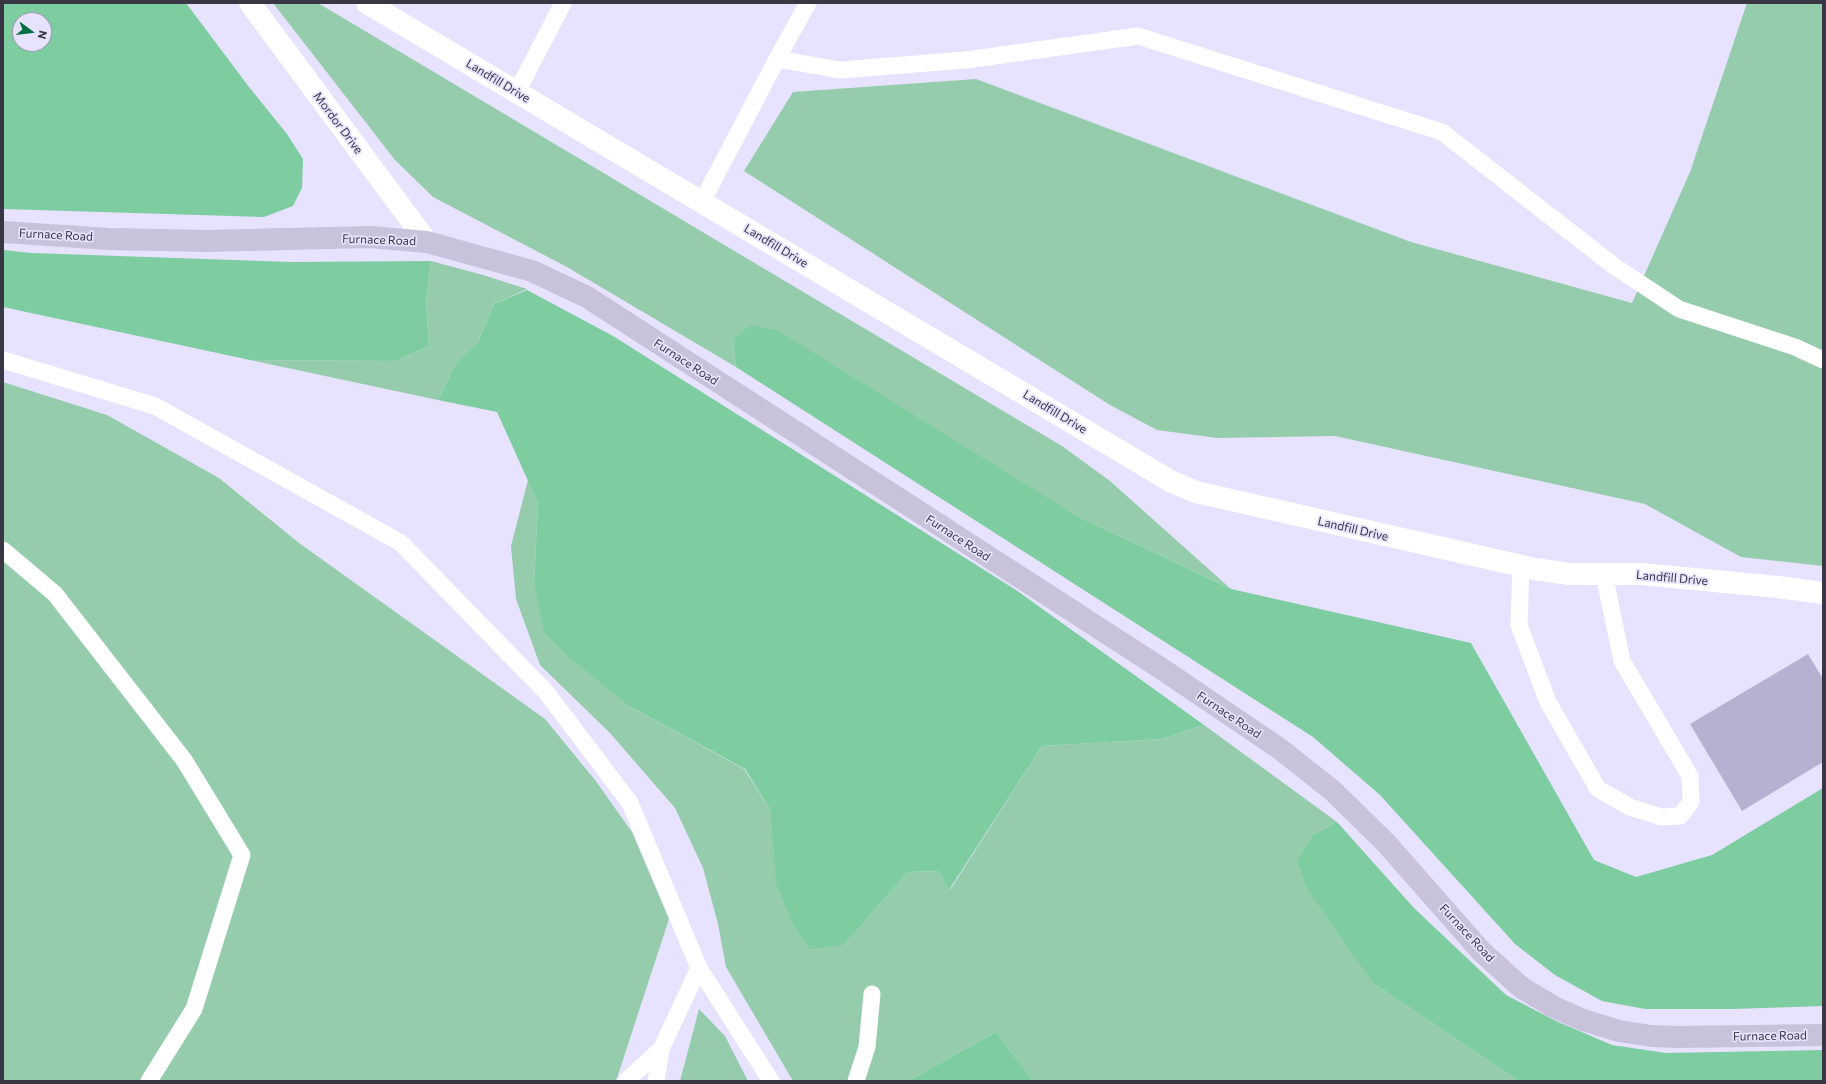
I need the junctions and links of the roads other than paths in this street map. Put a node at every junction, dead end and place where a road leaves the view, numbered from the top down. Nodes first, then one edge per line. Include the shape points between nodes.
1 (250, 3) edge
2 (367, 3) edge
3 (563, 3) edge
4 (808, 3) edge
5 (777, 58) junction
6 (517, 92) junction
7 (702, 202) junction
8 (3, 232) edge
9 (427, 242) junction
10 (3, 360) edge
11 (1823, 360) edge
12 (3, 550) edge
13 (1521, 567) junction
14 (1604, 574) junction
15 (1823, 593) edge
16 (699, 968) junction
17 (872, 994) dead end
18 (1823, 1035) edge
19 (661, 1049) junction
20 (149, 1081) edge
21 (626, 1081) edge
22 (656, 1081) edge
23 (771, 1081) edge
24 (856, 1081) edge

1 - 9 street, Mordor Drive
2 - 6 street, Landfill Drive
3 - 6 lane
4 - 5 lane
5 - 7 lane
5 - 11 lane via 840,70 966,60 1138,36 1442,132 1614,266 1679,309 1795,347
6 - 7 street, Landfill Drive
7 - 13 street, Landfill Drive via 1172,482 1196,492
8 - 9 main road, Furnace Road via 206,241 370,238
9 - 18 main road, Furnace Road via 532,271 587,297 1155,665 1280,749 1333,792 1386,844 1481,951 1522,988 1554,1007 1583,1020 1619,1031 1651,1036 1678,1038
10 - 16 lane via 155,406 401,543 546,692 630,803
12 - 20 lane via 60,600 184,760 242,855 194,1009
13 - 14 street, Landfill Drive via 1569,574
13 - 14 lane via 1519,625 1548,702 1598,789 1630,807 1661,817 1680,816 1691,802 1690,776 1622,661
14 - 15 street, Landfill Drive via 1641,574
16 - 19 lane
16 - 23 lane
17 - 24 lane via 867,1047
19 - 21 lane
19 - 22 lane

